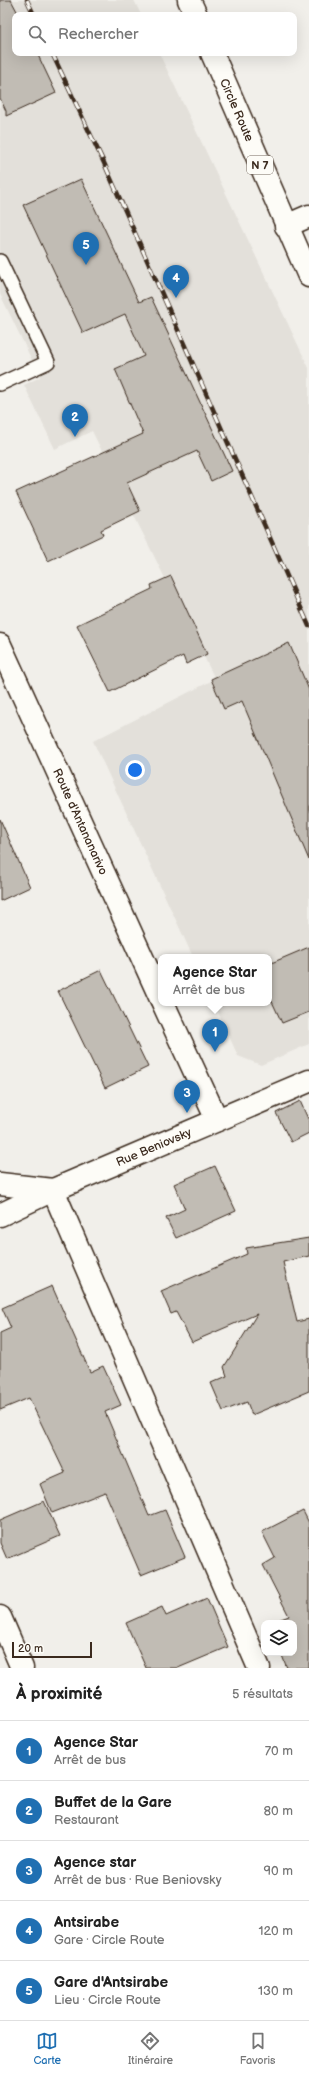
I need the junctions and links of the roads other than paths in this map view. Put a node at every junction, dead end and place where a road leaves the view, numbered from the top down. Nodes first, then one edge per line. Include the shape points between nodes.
1 (189, 0) edge
2 (195, 12) edge
3 (213, 56) edge
4 (309, 216) edge
5 (286, 226) junction
6 (0, 261) edge
7 (309, 276) edge
8 (0, 384) edge
9 (0, 645) edge
10 (158, 992) edge
11 (164, 1006) edge
12 (309, 1081) edge
13 (217, 1120) junction
14 (0, 1184) edge
15 (53, 1190) junction
16 (0, 1215) edge
17 (0, 1617) edge
18 (22, 1668) edge
19 (259, 1668) edge

1 - 2 street
3 - 5 street, Circle Route / N 7
4 - 5 street
5 - 7 street, Circle Route / N 7
6 - 8 lane via 48,362
9 - 10 street, Route d'Antananarivo
11 - 13 street
12 - 13 street, Rue Beniovsky
13 - 15 street, Rue Beniovsky
14 - 15 street
15 - 16 street, Rue Beniovsky
15 - 19 street
17 - 18 street

